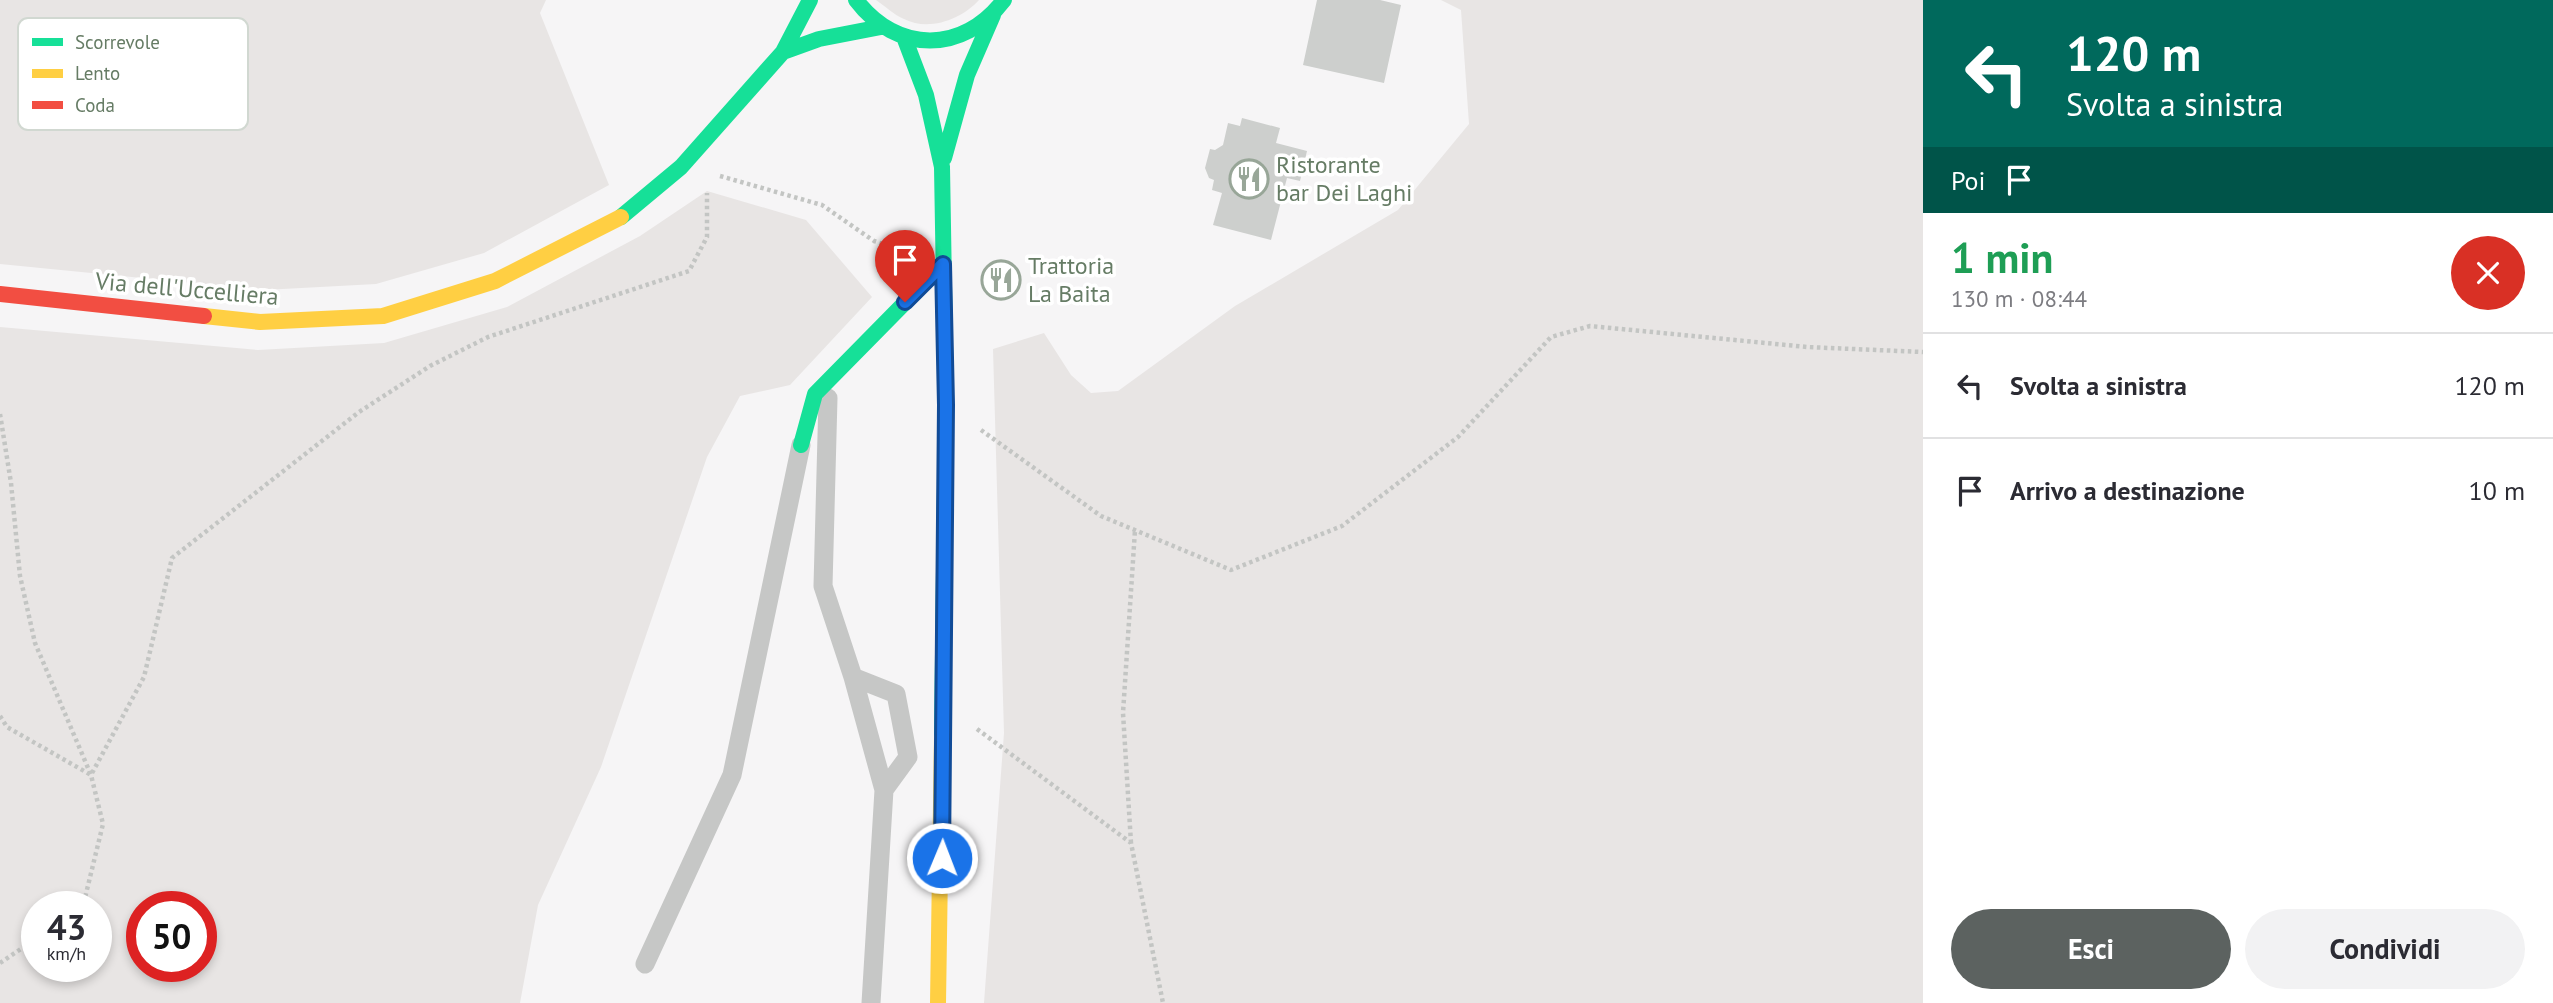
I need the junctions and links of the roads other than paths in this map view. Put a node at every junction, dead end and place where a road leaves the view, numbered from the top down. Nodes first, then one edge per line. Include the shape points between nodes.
1 (810, 0) edge
2 (856, 0) edge
3 (1004, 0) edge
4 (993, 15) junction
5 (881, 27) junction
6 (904, 37) junction
7 (783, 52) junction
8 (942, 167) junction
9 (943, 264) junction
10 (0, 294) edge
11 (828, 380) junction
12 (801, 444) joint
13 (853, 677) junction
14 (884, 790) junction
15 (645, 964) dead end
16 (871, 1003) edge
17 (938, 1003) edge

1 - 7 main road
2 - 5 main road
3 - 4 main road
4 - 6 main road via 974,30 951,39
4 - 8 main road via 967,75
5 - 6 main road
5 - 7 main road via 819,39
6 - 8 main road via 926,94
7 - 10 main road, Via dell'Uccelliera via 681,167 626,215 495,281 383,316 260,322
8 - 9 main road
9 - 11 main road
9 - 17 main road via 946,405
11 - 12 main road via 815,394
11 - 13 lane via 823,586
12 - 15 lane via 732,775
13 - 14 lane
13 - 14 lane via 896,694 908,757
14 - 16 lane

